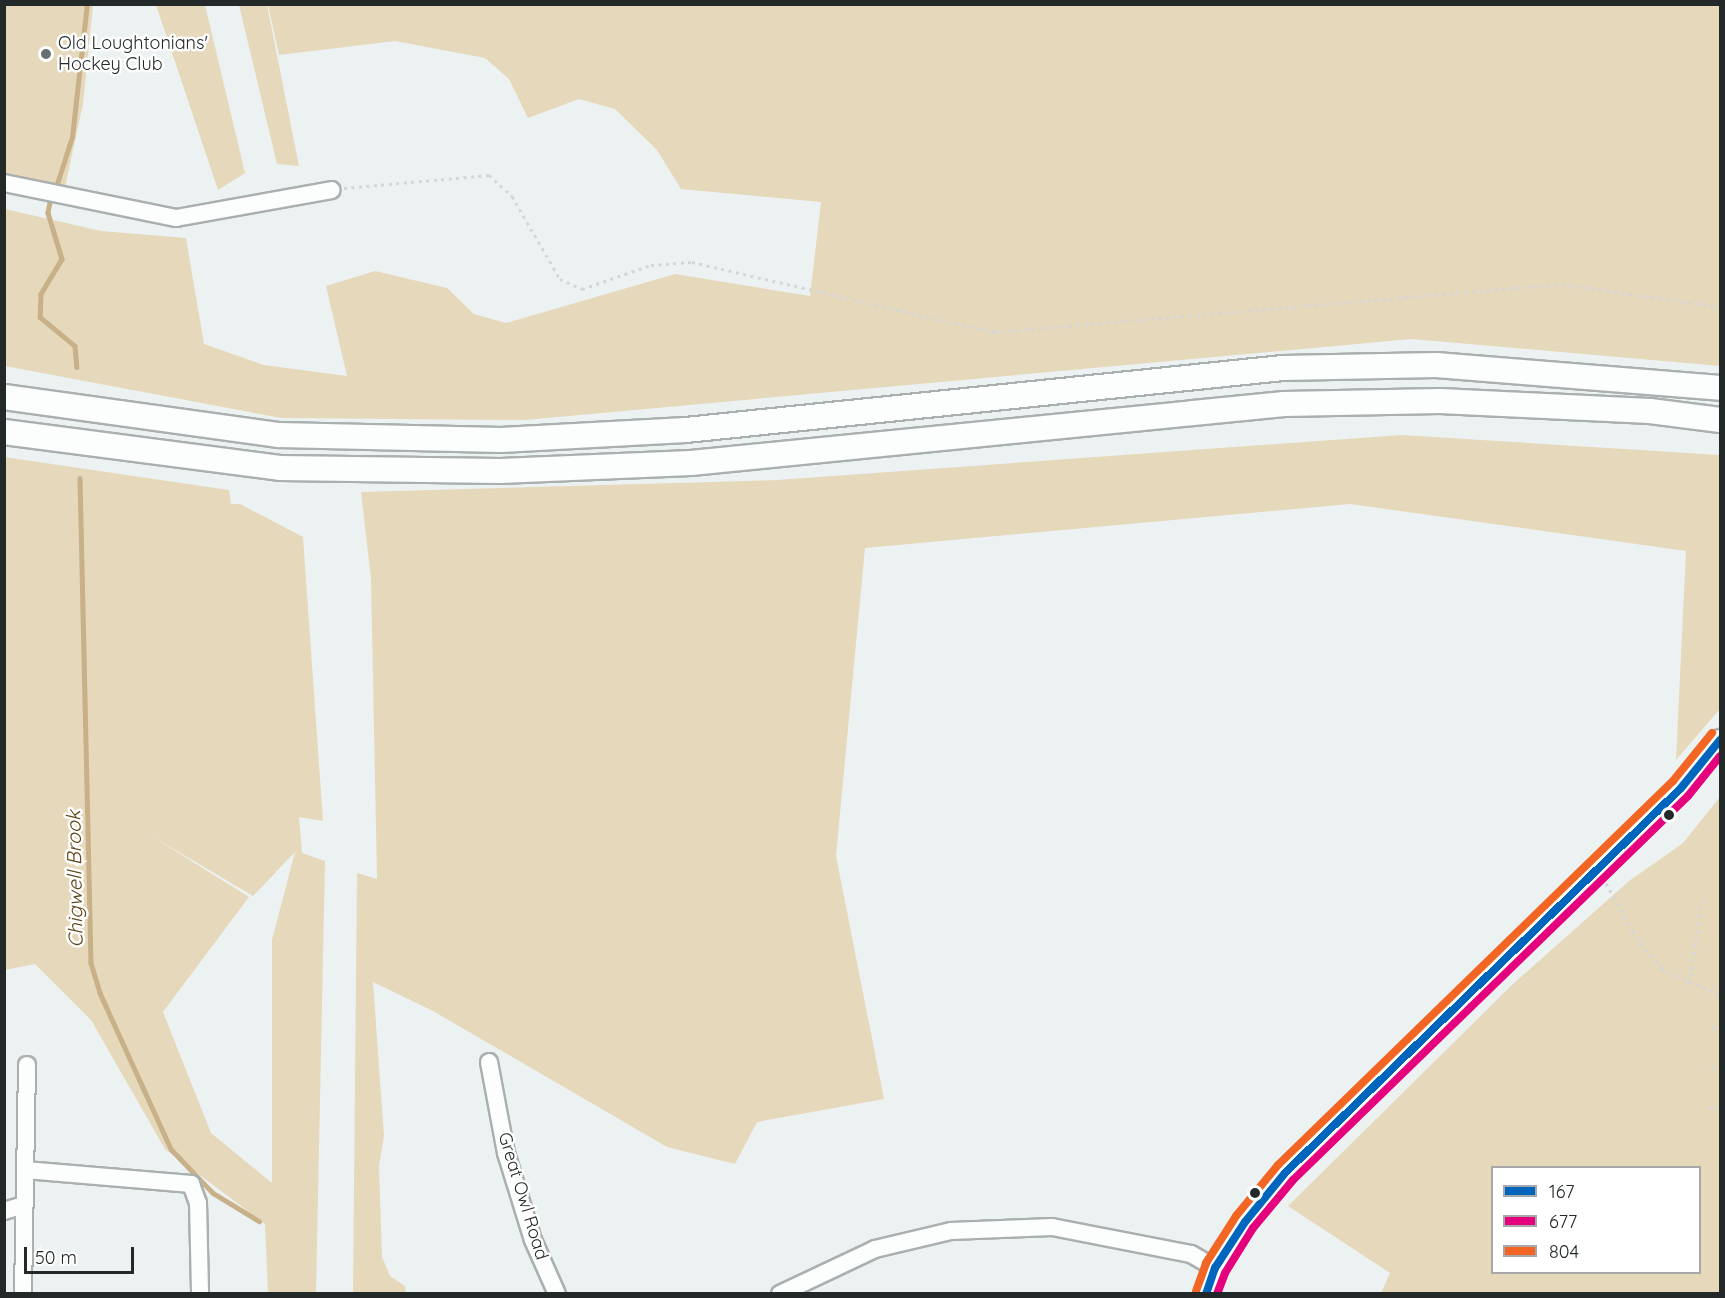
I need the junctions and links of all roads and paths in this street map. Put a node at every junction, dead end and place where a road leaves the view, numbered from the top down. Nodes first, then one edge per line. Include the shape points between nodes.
1 (4, 183) edge
2 (330, 190) joint
3 (1720, 308) edge
4 (1720, 388) edge
5 (4, 397) edge
6 (1720, 420) edge
7 (4, 432) edge
8 (1720, 740) edge
9 (1598, 868) junction
10 (1702, 900) dead end
11 (1689, 984) junction
12 (1720, 995) edge
13 (1712, 1027) dead end
14 (1720, 1028) edge
15 (489, 1062) dead end
16 (27, 1065) dead end
17 (1711, 1068) dead end
18 (1720, 1069) edge
19 (1710, 1107) dead end
20 (1720, 1108) edge
21 (25, 1170) junction
22 (24, 1205) junction
23 (4, 1211) edge
24 (1215, 1268) junction
25 (23, 1293) edge
26 (200, 1293) edge
27 (557, 1293) edge
28 (780, 1293) edge
29 (1206, 1293) edge

1 - 2 street via 176,218
2 - 3 path via 454,175 489,176 512,196 560,279 582,289 651,265 692,262 994,332 1562,284
4 - 5 highway via 1436,365 1283,368 686,430 501,440 279,435
6 - 7 highway via 1650,411 1440,401 1284,404 691,463 500,471 280,468
8 - 9 main road via 1681,788
9 - 11 path via 1632,931 1662,969
9 - 24 main road via 1285,1173
10 - 11 path
11 - 12 path
13 - 14 path
15 - 27 street, Great Owl Road via 506,1153 533,1240
16 - 21 street
17 - 18 path
19 - 20 path
21 - 22 street
21 - 26 street via 191,1184 198,1203
22 - 23 street
22 - 25 street
24 - 28 street via 1180,1252 1052,1227 951,1231 875,1249
24 - 29 main road

